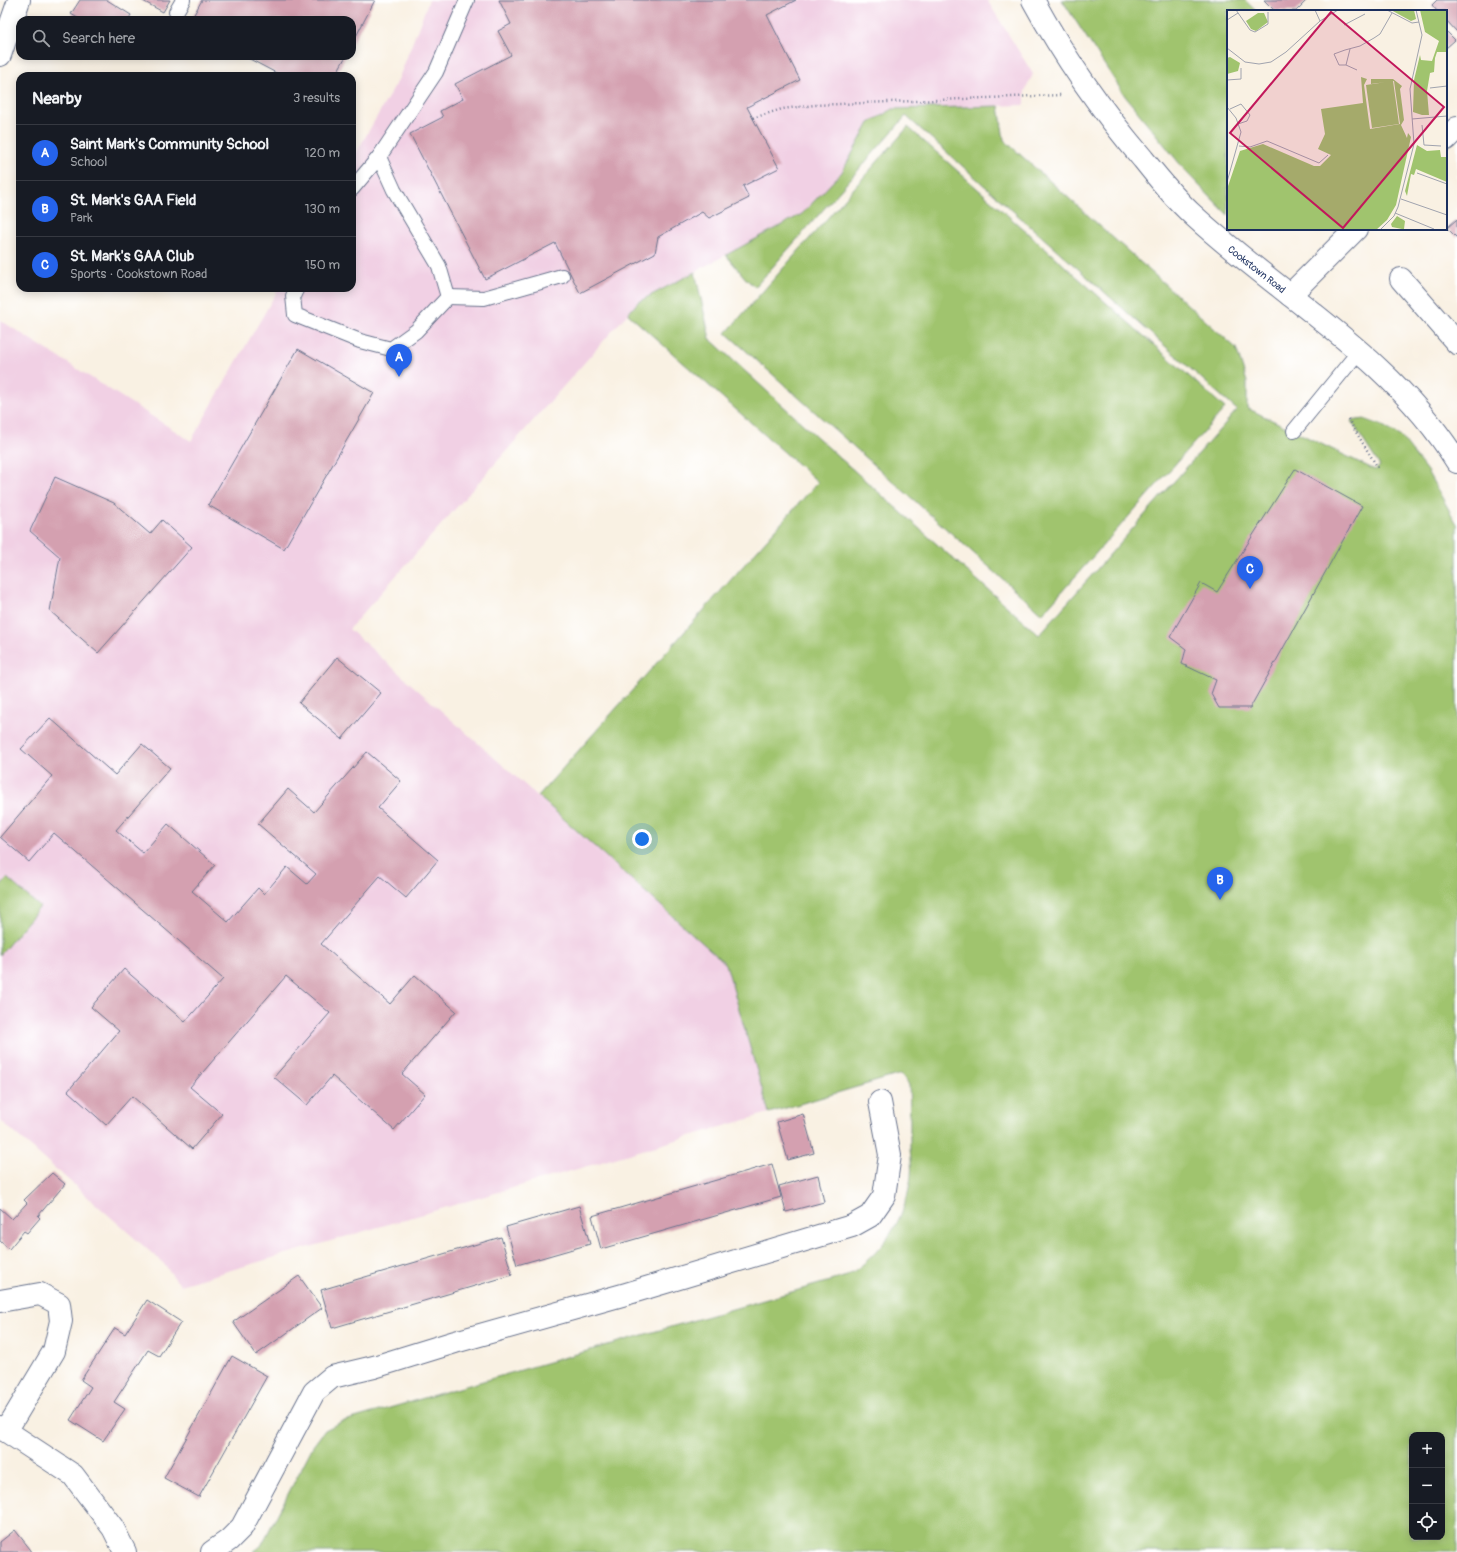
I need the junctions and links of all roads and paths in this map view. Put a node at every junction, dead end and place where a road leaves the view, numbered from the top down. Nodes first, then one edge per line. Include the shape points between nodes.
1 (19, 0) edge
2 (467, 0) edge
3 (1033, 0) edge
4 (0, 55) edge
5 (1065, 95) dead end
6 (753, 118) dead end
7 (1457, 128) edge
8 (1447, 138) edge
9 (379, 157) junction
10 (356, 184) edge
11 (1355, 230) edge
12 (562, 276) dead end
13 (1401, 280) dead end
14 (295, 292) edge
15 (1290, 295) junction
16 (448, 297) junction
17 (1457, 343) edge
18 (1360, 350) junction
19 (1348, 419) dead end
20 (1294, 430) dead end
21 (1454, 450) edge
22 (1378, 468) dead end
23 (880, 1102) dead end
24 (0, 1301) edge
25 (3, 1429) edge
26 (125, 1552) edge
27 (212, 1552) edge

1 - 4 street
2 - 9 lane via 436,72
3 - 15 street, Cookstown Road via 1080,78 1157,177 1228,247
5 - 6 path via 815,105 782,109
7 - 8 street
9 - 10 lane
9 - 16 lane via 394,190 439,266
11 - 15 street
12 - 16 lane via 484,298
13 - 17 street
14 - 16 lane via 294,315 360,341 391,349 416,331
15 - 18 street, Cookstown Road
18 - 20 lane
18 - 21 street, Cookstown Road
19 - 22 path
23 - 27 street via 890,1155 884,1196 870,1216 852,1226 626,1294 332,1377 314,1392 242,1527
24 - 25 street via 40,1294 59,1304 61,1322 54,1351
25 - 26 street via 73,1475 113,1528

